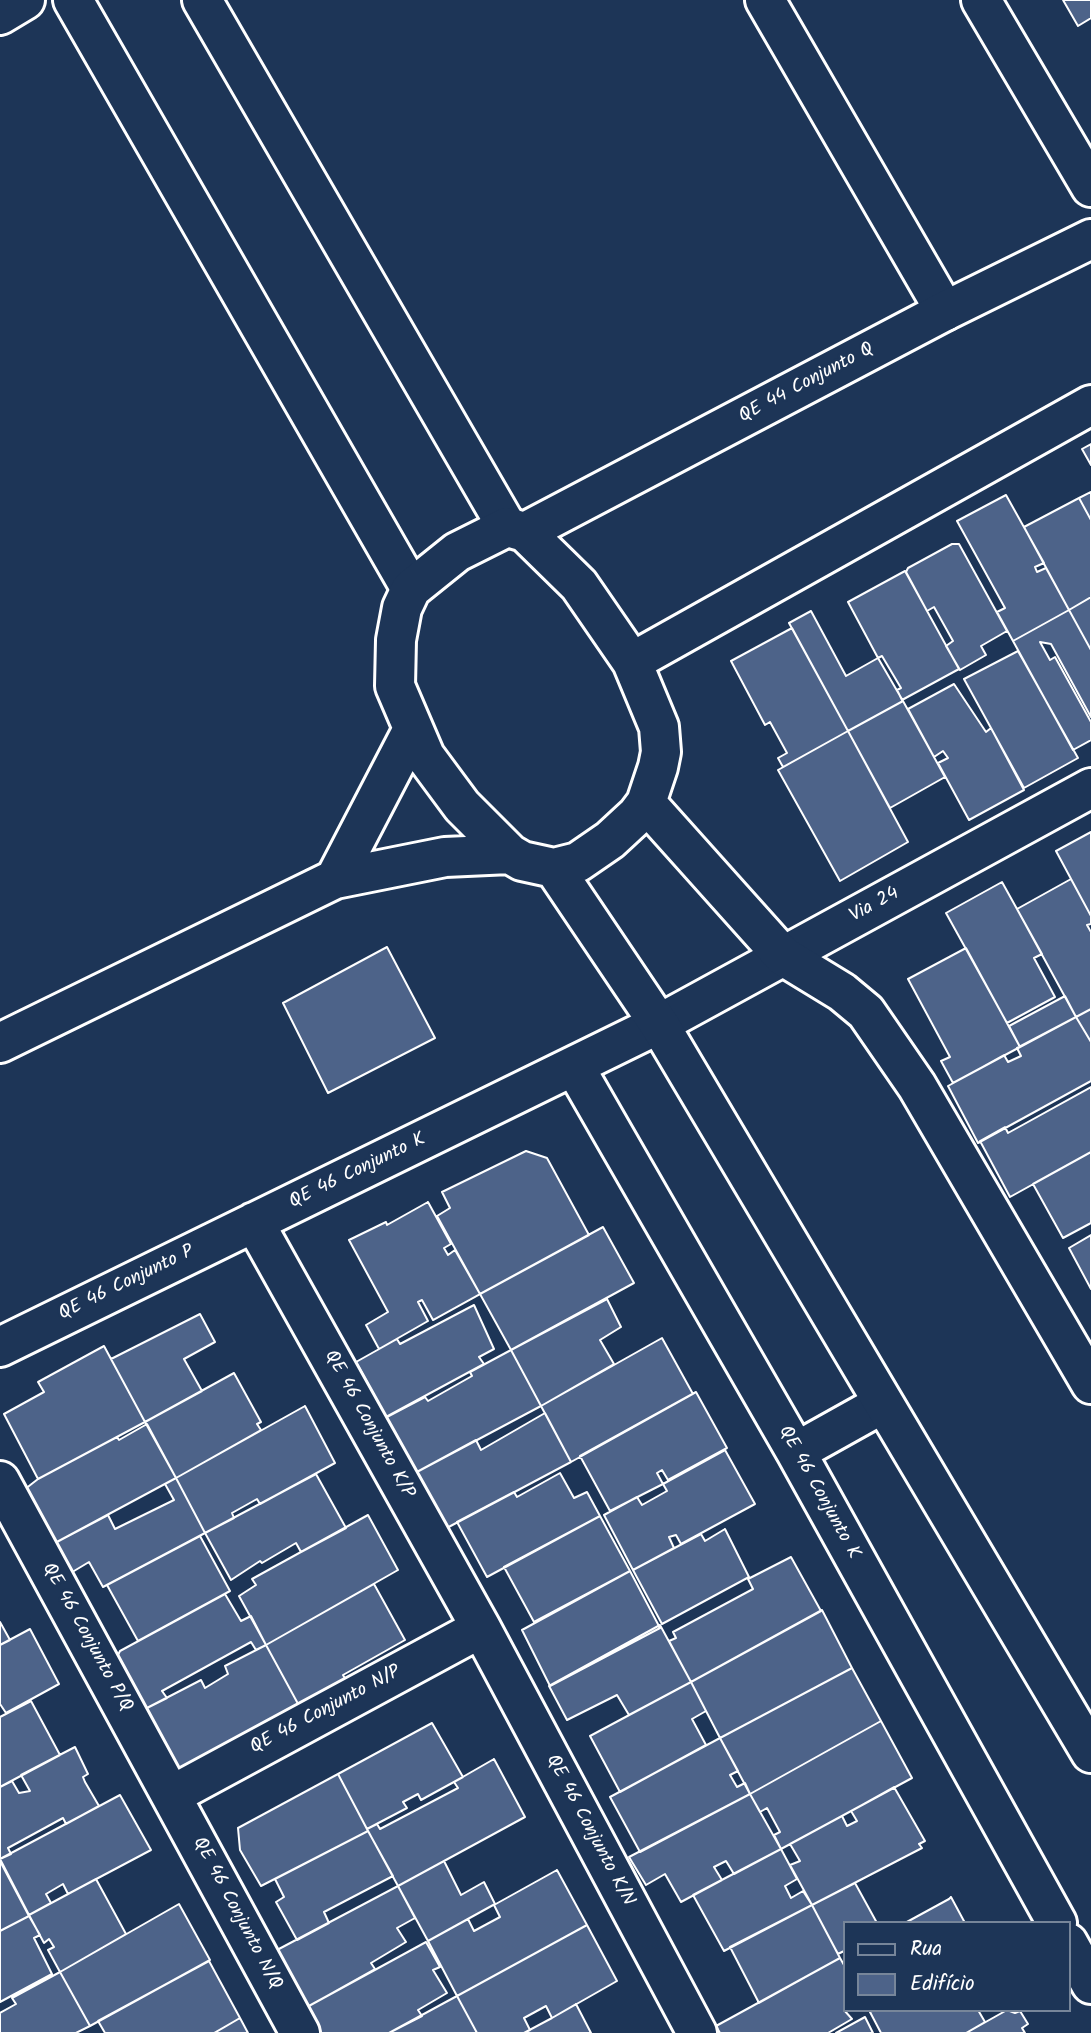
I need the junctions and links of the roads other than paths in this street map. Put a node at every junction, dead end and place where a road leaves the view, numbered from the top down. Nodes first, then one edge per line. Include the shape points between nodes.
1 (25, 0) edge
2 (74, 0) edge
3 (202, 0) edge
4 (765, 0) edge
5 (981, 0) edge
6 (0, 15) edge
7 (1091, 187) edge
8 (1091, 239) edge
9 (945, 311) junction
10 (1091, 405) edge
11 (516, 529) junction
12 (411, 589) junction
13 (632, 662) junction
14 (412, 731) junction
15 (1091, 788) edge
16 (646, 803) junction
17 (510, 854) junction
18 (554, 868) junction
19 (335, 879) junction
20 (783, 956) junction
21 (659, 1024) junction
22 (0, 1043) edge
23 (574, 1066) junction
24 (254, 1222) junction
25 (0, 1346) edge
26 (1091, 1384) edge
27 (882, 1404) junction
28 (796, 1452) junction
29 (0, 1481) edge
30 (481, 1628) junction
31 (1091, 1753) edge
32 (172, 1795) junction
33 (1056, 1921) edge
34 (1070, 1947) edge
35 (1091, 1984) edge
36 (300, 2033) edge
37 (697, 2033) edge

1 - 6 street
2 - 12 street
3 - 11 street
4 - 9 street
5 - 7 street
8 - 9 street, QE 44 Conjunto Q
9 - 11 street, QE 44 Conjunto Q
10 - 13 street
11 - 12 street, QE 44 Conjunto Q via 457,552
11 - 13 street via 579,585
12 - 14 street via 402,608 393,659 395,686
13 - 16 street via 659,727 661,752
14 - 17 street via 456,798
14 - 19 street
15 - 20 street, Via 24
16 - 18 street via 595,852
16 - 20 street
17 - 18 street
17 - 19 street via 445,857
18 - 21 street
19 - 22 street
20 - 21 street, Via 24
20 - 26 street via 866,1012 917,1086
21 - 23 street, QE 46 Conjunto K
21 - 27 street
23 - 24 street, QE 46 Conjunto K
23 - 28 street, QE 46 Conjunto K
24 - 25 street, QE 46 Conjunto P
24 - 30 street, QE 46 Conjunto K/P
27 - 28 street
27 - 31 street
28 - 33 street, QE 46 Conjunto K
29 - 32 street, QE 46 Conjunto P/Q
30 - 32 street, QE 46 Conjunto N/P
30 - 37 street, QE 46 Conjunto K/N
32 - 36 street, QE 46 Conjunto N/Q
34 - 35 street

